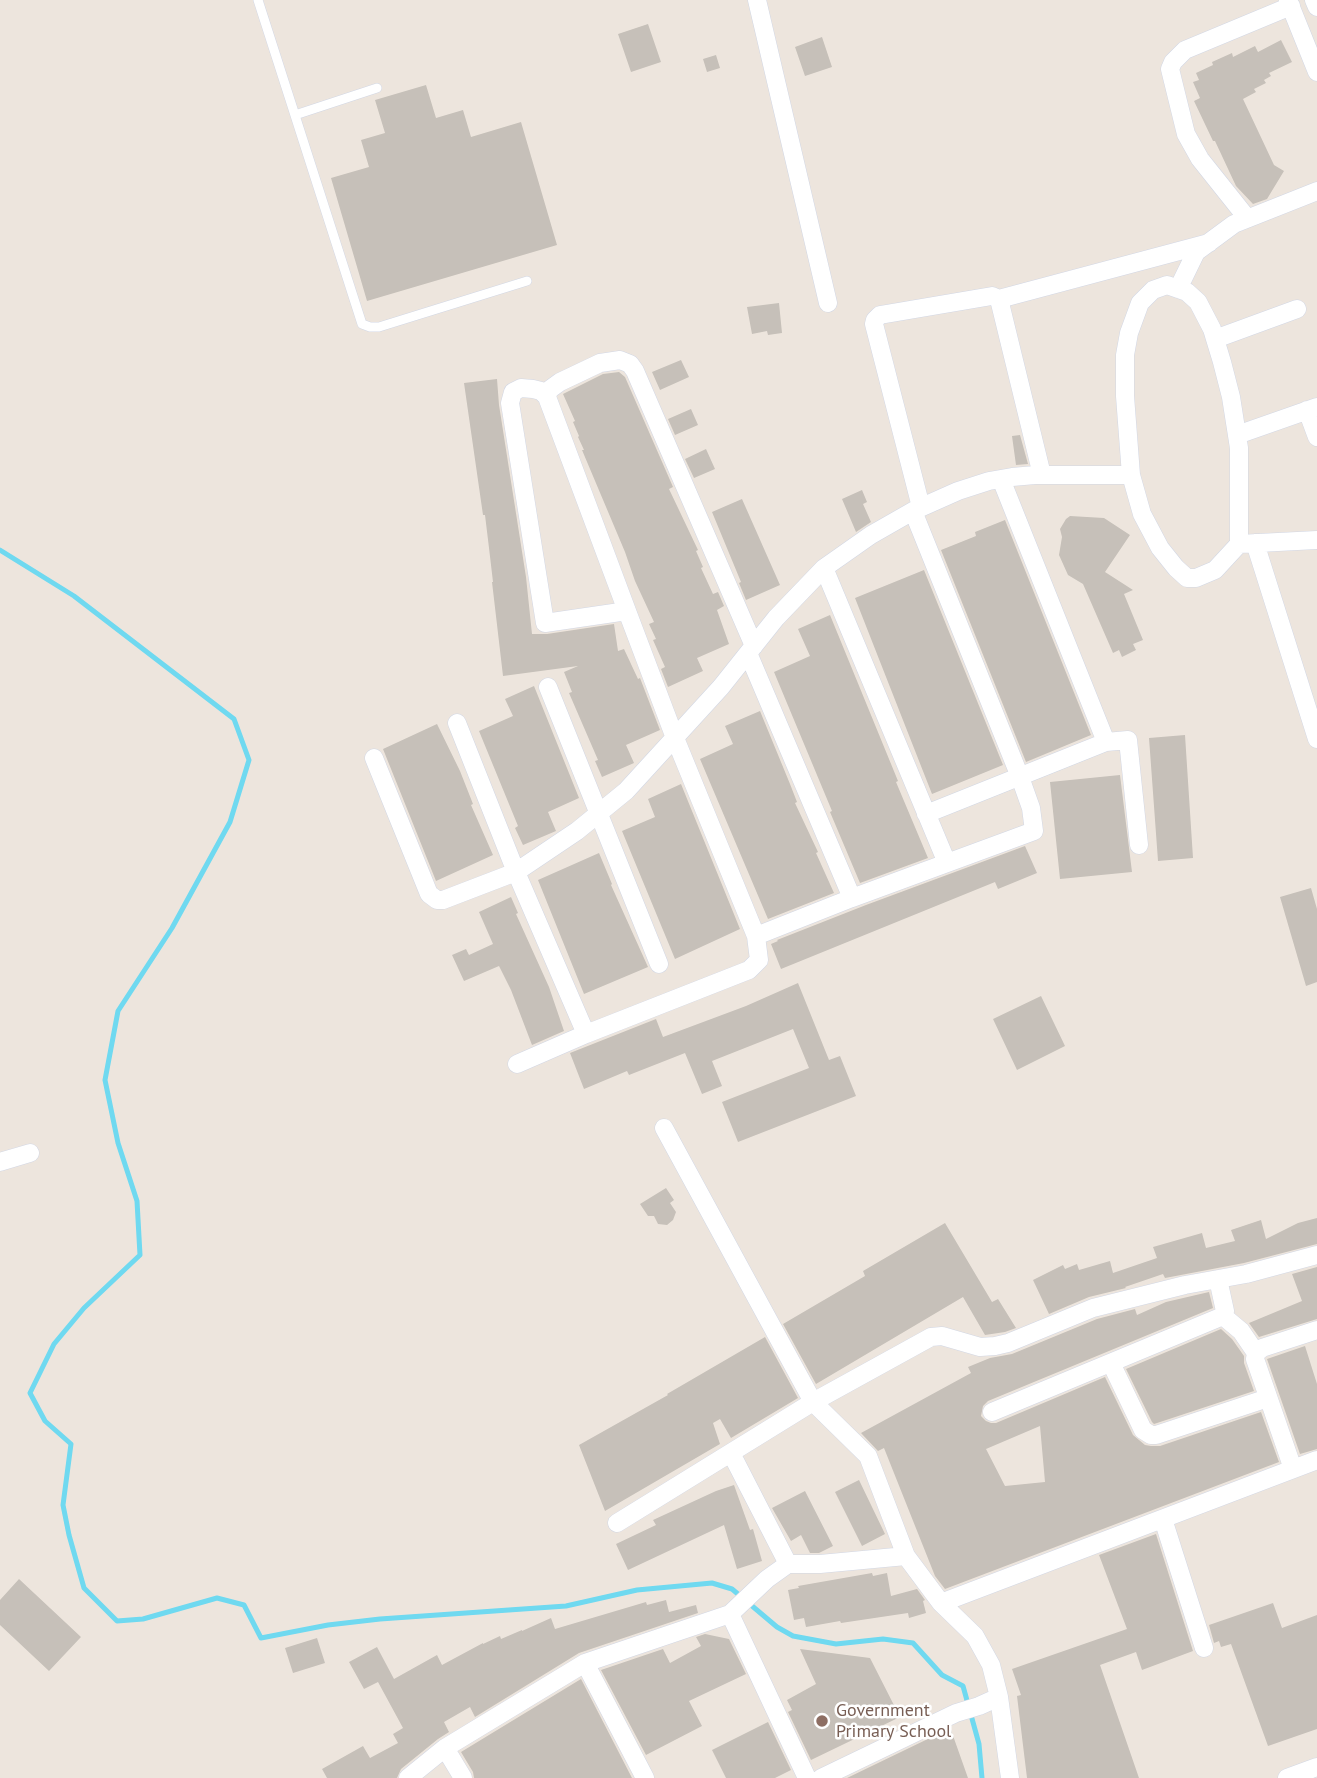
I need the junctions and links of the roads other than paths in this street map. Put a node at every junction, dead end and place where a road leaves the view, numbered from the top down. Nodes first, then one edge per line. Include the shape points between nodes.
1 (258, 0) edge
2 (757, 0) edge
3 (1314, 0) edge
4 (1290, 3) edge
5 (1317, 7) edge
6 (1317, 72) edge
7 (377, 88) dead end
8 (295, 115) junction
9 (1317, 191) edge
10 (1247, 218) junction
11 (1209, 243) junction
12 (527, 281) dead end
13 (1178, 289) junction
14 (999, 299) junction
15 (828, 303) dead end
16 (1297, 309) dead end
17 (1215, 339) junction
18 (547, 397) junction
19 (1312, 409) edge
20 (1237, 435) junction
21 (1317, 437) edge
22 (1042, 475) junction
23 (1131, 475) junction
24 (1001, 479) junction
25 (917, 509) junction
26 (1317, 540) edge
27 (1247, 543) junction
28 (824, 568) junction
29 (627, 611) junction
30 (751, 649) junction
31 (548, 687) dead end
32 (457, 723) dead end
33 (675, 738) junction
34 (1317, 739) edge
35 (1106, 742) junction
36 (374, 758) dead end
37 (1020, 777) junction
38 (598, 812) junction
39 (926, 814) junction
40 (1139, 845) dead end
41 (947, 863) junction
42 (516, 872) junction
43 (852, 898) junction
44 (756, 936) junction
45 (659, 964) dead end
46 (586, 1034) junction
47 (517, 1064) dead end
48 (664, 1128) dead end
49 (30, 1153) dead end
50 (0, 1163) edge
51 (1317, 1255) edge
52 (1217, 1279) junction
53 (1223, 1316) junction
54 (1317, 1330) edge
55 (1256, 1353) junction
56 (1111, 1363) junction
57 (1268, 1398) junction
58 (813, 1402) junction
59 (992, 1412) dead end
60 (732, 1452) junction
61 (1317, 1460) edge
62 (1293, 1469) junction
63 (1163, 1519) junction
64 (617, 1523) dead end
65 (906, 1556) junction
66 (788, 1564) junction
67 (941, 1603) junction
68 (736, 1609) junction
69 (1204, 1648) dead end
70 (584, 1663) junction
71 (999, 1696) junction
72 (445, 1748) junction
73 (1317, 1767) edge
74 (408, 1778) edge
75 (463, 1778) edge
76 (645, 1778) edge
77 (807, 1778) edge
78 (821, 1778) edge
79 (1010, 1778) edge
80 (1287, 1778) edge

1 - 8 lane
2 - 15 street
3 - 5 street
4 - 6 street
4 - 10 street via 1185,50 1170,69 1186,134
7 - 8 lane
8 - 12 lane via 362,324 379,327
9 - 10 street
10 - 11 street
11 - 13 street via 1196,252
11 - 14 street
13 - 17 street via 1198,302
13 - 23 street via 1167,285 1153,290 1140,303 1129,332 1125,396
14 - 22 street
14 - 25 street via 955,302 880,315 874,320
16 - 17 street
17 - 20 street
18 - 29 street
18 - 29 street via 541,391 521,388 513,392 510,403 545,623
18 - 30 street via 559,382 600,363 620,360 630,364
19 - 20 street
19 - 21 street
20 - 27 street via 1238,505
22 - 23 street
22 - 24 street
23 - 27 street via 1142,514 1160,548 1187,578 1215,570
24 - 25 street
24 - 35 street
25 - 28 street
25 - 37 street
26 - 27 street
27 - 34 street
28 - 30 street
28 - 39 street
29 - 33 street
30 - 33 street
30 - 43 street
31 - 38 street
32 - 42 street
33 - 38 street via 626,791
33 - 44 street
35 - 37 street
35 - 40 street via 1128,740
36 - 42 street via 432,897 443,900
37 - 39 street
37 - 41 street via 1034,831
38 - 42 street
38 - 45 street
39 - 41 street
41 - 43 street
42 - 46 street
43 - 44 street
44 - 46 street via 758,960 748,970
46 - 47 street
48 - 58 street
49 - 50 street
51 - 52 street
52 - 53 street
52 - 58 street via 1093,1308 995,1346 932,1337
53 - 55 street
53 - 56 street
54 - 55 street
55 - 57 street
56 - 57 street via 1143,1430 1151,1435
56 - 59 street
57 - 62 street
58 - 60 street
58 - 65 street via 868,1456
60 - 64 street
60 - 66 street
61 - 62 street
62 - 63 street
63 - 67 street
63 - 69 street
65 - 66 street
65 - 67 street
66 - 68 street
67 - 71 street via 975,1636 991,1665
68 - 70 street
68 - 77 street
70 - 72 street
70 - 76 street
71 - 78 street
71 - 79 street
72 - 74 street
72 - 75 street
73 - 80 street

